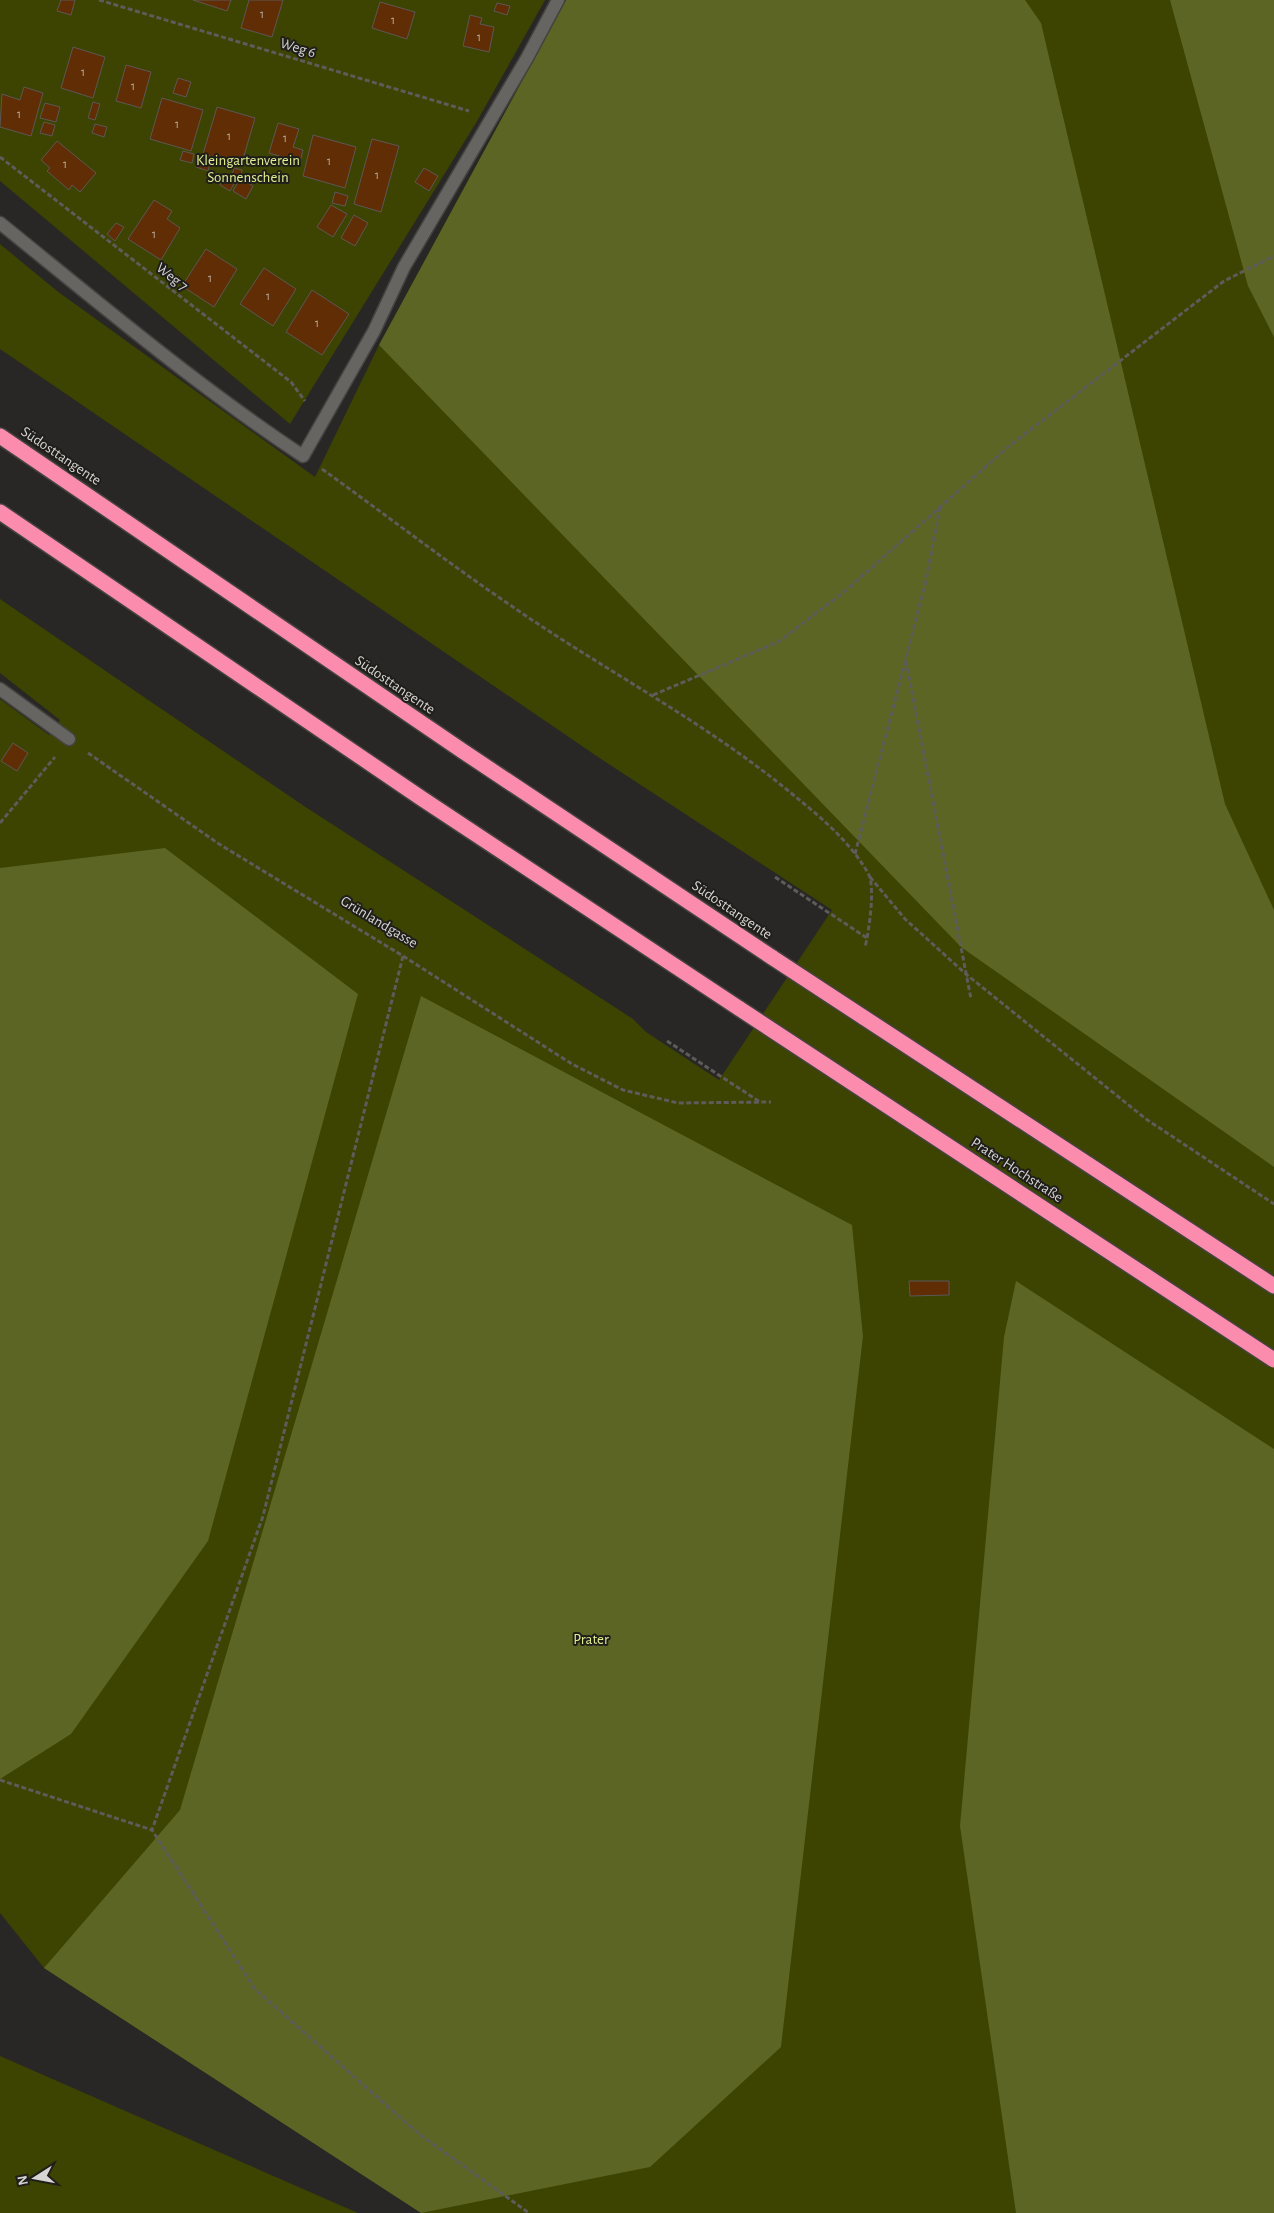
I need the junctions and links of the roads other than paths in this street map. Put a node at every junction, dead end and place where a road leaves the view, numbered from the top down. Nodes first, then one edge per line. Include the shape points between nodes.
1 (558, 0) edge
2 (0, 223) edge
3 (0, 436) edge
4 (0, 512) edge
5 (0, 689) edge
6 (69, 739) road end
7 (1274, 1286) edge
8 (1274, 1360) edge

1 - 2 street via 404,267 374,331 303,456 153,346
3 - 7 highway, Südosttangente, bridge via 464,752
4 - 8 highway, Prater Hochstraße, bridge via 420,798
5 - 6 street

